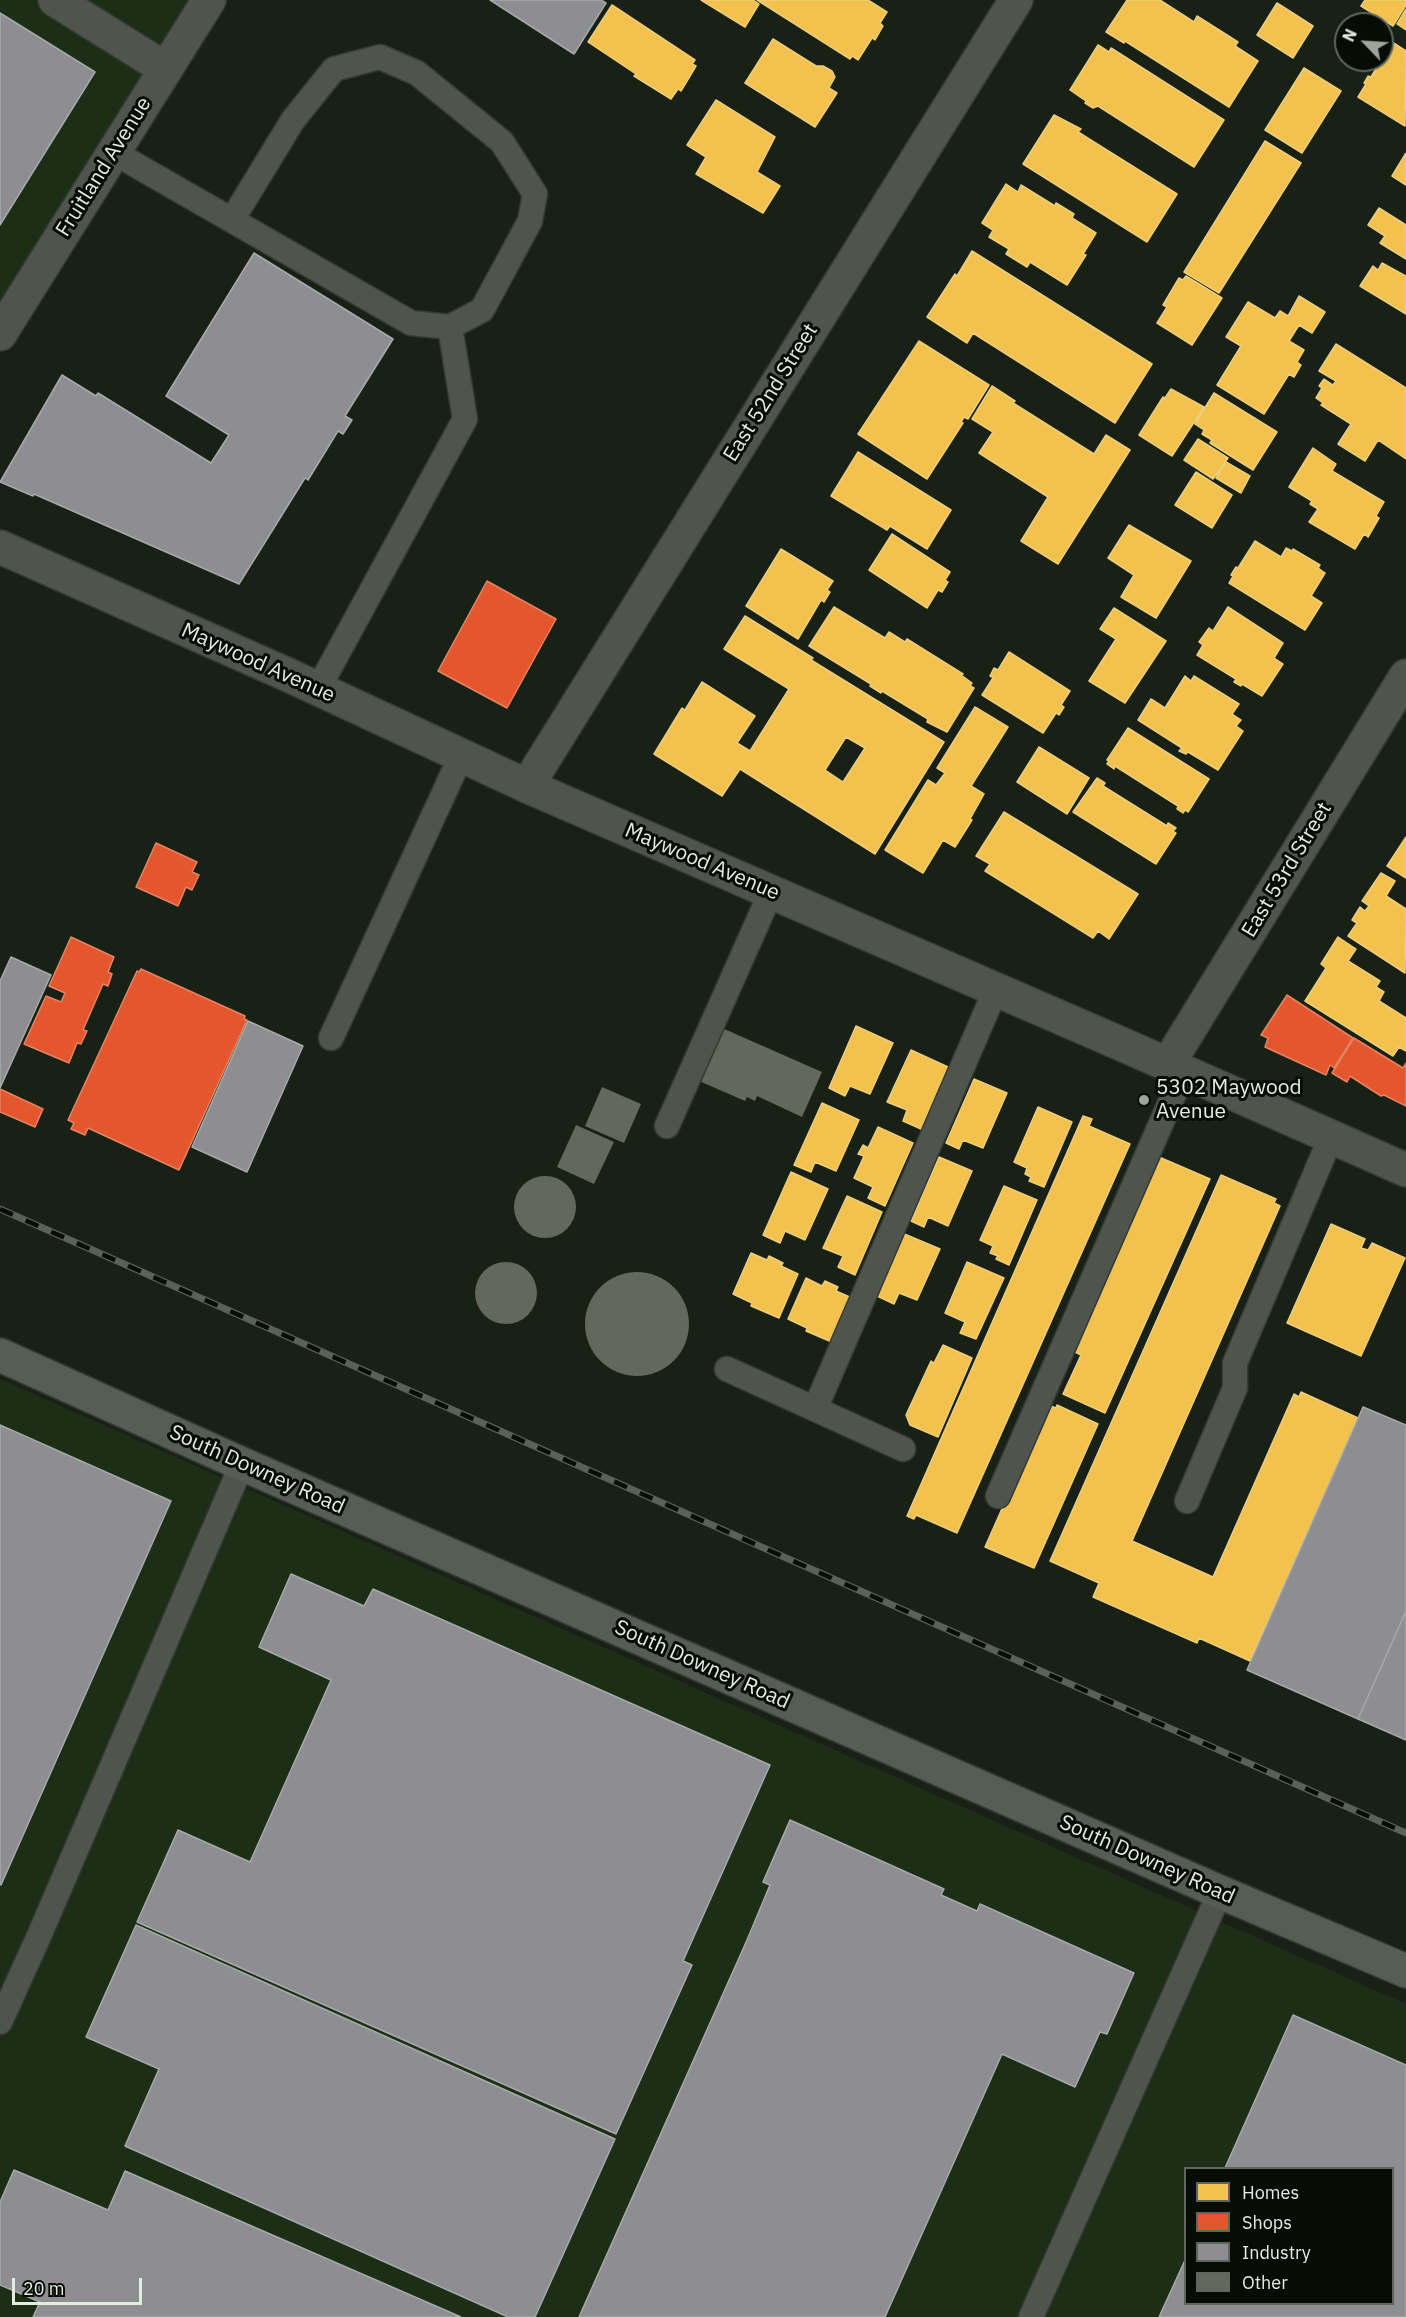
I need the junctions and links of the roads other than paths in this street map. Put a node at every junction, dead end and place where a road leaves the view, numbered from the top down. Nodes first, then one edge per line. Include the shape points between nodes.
1 (55, 0) edge
2 (209, 0) edge
3 (1016, 0) edge
4 (166, 69) junction
5 (114, 152) junction
6 (232, 220) junction
7 (450, 327) junction
8 (0, 334) edge
9 (0, 548) edge
10 (1406, 676) edge
11 (318, 689) junction
12 (461, 756) junction
13 (526, 786) junction
14 (771, 892) junction
15 (996, 990) junction
16 (332, 1038) dead end
17 (1176, 1068) junction
18 (667, 1126) dead end
19 (1331, 1137) junction
20 (1406, 1170) edge
21 (0, 1355) edge
22 (727, 1369) dead end
23 (815, 1408) junction
24 (903, 1449) dead end
25 (242, 1464) junction
26 (998, 1496) dead end
27 (1187, 1501) dead end
28 (1220, 1892) junction
29 (1406, 1971) edge
30 (0, 2022) edge
31 (1032, 2317) edge

1 - 4 street
2 - 4 street, Fruitland Avenue
3 - 13 street, East 52nd Street
4 - 5 street, Fruitland Avenue
5 - 6 lane
5 - 8 street, Fruitland Avenue
6 - 7 lane via 411,323
6 - 7 lane via 293,120 334,69 380,57 417,73 502,142 535,194 530,221 482,310
7 - 11 lane via 465,418
9 - 11 street, Maywood Avenue
10 - 17 street, East 53rd Street
11 - 12 street, Maywood Avenue
12 - 13 street, Maywood Avenue
12 - 16 lane
13 - 14 street, Maywood Avenue
14 - 15 street, Maywood Avenue
14 - 18 lane
15 - 17 street, Maywood Avenue
15 - 23 lane
17 - 19 street, Maywood Avenue
17 - 26 lane
19 - 20 street, Maywood Avenue
19 - 27 lane via 1235,1363 1235,1388
21 - 25 main road, South Downey Road
22 - 23 lane
23 - 24 lane
25 - 28 main road, South Downey Road
25 - 30 lane
28 - 29 main road, South Downey Road
28 - 31 lane

